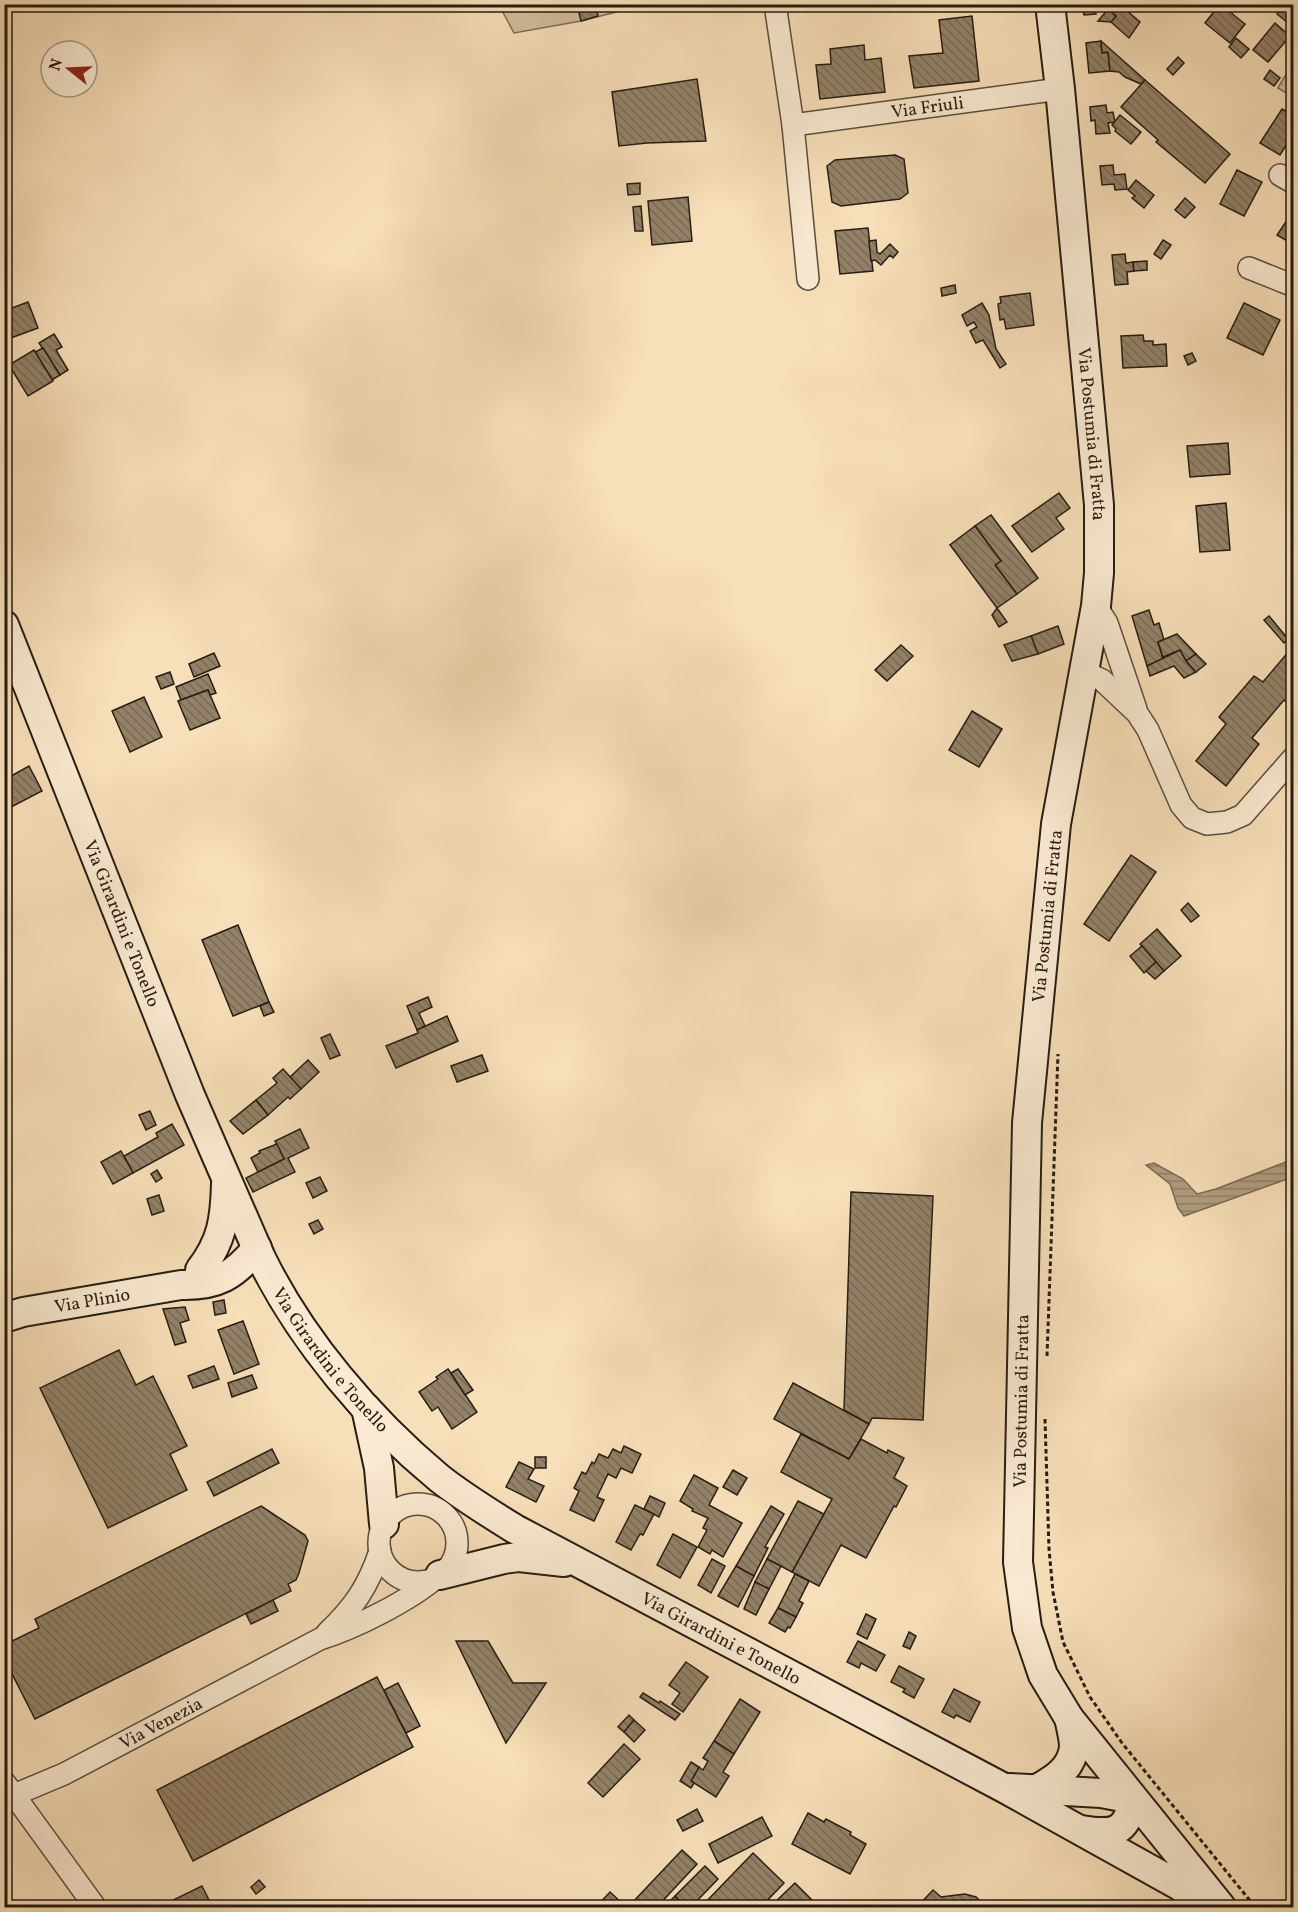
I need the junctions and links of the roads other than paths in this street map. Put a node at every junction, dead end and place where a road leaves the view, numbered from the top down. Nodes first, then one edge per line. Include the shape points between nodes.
1 (775, 4) edge
2 (1050, 4) edge
3 (1060, 89) junction
4 (793, 125) junction
5 (1249, 268) dead end
6 (808, 279) dead end
7 (1293, 286) edge
8 (1096, 606) junction
9 (4, 625) edge
10 (1084, 672) junction
11 (1137, 713) junction
12 (1293, 758) edge
13 (226, 1179) junction
14 (257, 1248) junction
15 (199, 1279) junction
16 (288, 1306) junction
17 (4, 1318) edge
18 (366, 1408) junction
19 (382, 1538) junction
20 (578, 1564) junction
21 (438, 1576) junction
22 (320, 1639) junction
23 (1069, 1718) junction
24 (1004, 1788) junction
25 (9, 1789) edge
26 (1037, 1789) junction
27 (1133, 1799) junction
28 (1080, 1830) junction
29 (96, 1908) edge
30 (1210, 1908) edge
31 (1222, 1908) edge

1 - 4 street
2 - 3 main road, Via Postumia di Fratta
3 - 4 street, Via Friuli
3 - 8 main road, Via Postumia di Fratta via 1099,505
4 - 6 street
5 - 7 street
8 - 10 main road, Via Postumia di Fratta
8 - 11 street via 1107,623
9 - 13 main road, Via Girardini e Tonello
10 - 11 street via 1102,680
10 - 23 main road, Via Postumia di Fratta via 1056,824 1027,1123 1018,1562 1027,1628 1043,1675
11 - 12 street via 1181,805 1192,818 1207,824 1243,815
13 - 14 main road, Via Girardini e Tonello
13 - 15 main road via 221,1234
14 - 15 main road, Via Plinio via 230,1251 218,1257
14 - 16 main road, Via Girardini e Tonello
15 - 16 main road via 252,1286
15 - 17 main road, Via Plinio
16 - 18 main road, Via Girardini e Tonello via 302,1330
18 - 19 main road via 379,1468
18 - 20 main road, Via Girardini e Tonello via 439,1478 476,1505
19 - 21 street via 389,1570 417,1582
19 - 21 street via 391,1515 400,1508 423,1504 444,1514 451,1523 456,1545 454,1557
19 - 22 street, Via Venezia via 359,1599
20 - 21 main road via 519,1557
20 - 24 main road, Via Girardini e Tonello
21 - 22 street, Via Venezia via 422,1590
22 - 25 street, Via Venezia via 64,1774
23 - 26 main road via 1074,1748 1066,1767 1055,1780
23 - 27 main road, Via Postumia di Fratta
24 - 26 main road, Via Girardini e Tonello
24 - 28 main road, Via Girardini e Tonello
25 - 29 street
26 - 27 main road, Via Girardini e Tonello via 1101,1792
27 - 28 main road, Via Girardini e Tonello via 1130,1817 1112,1832
27 - 31 main road, Via Postumia di Fratta
28 - 30 main road, Via Girardini e Tonello via 1180,1886

